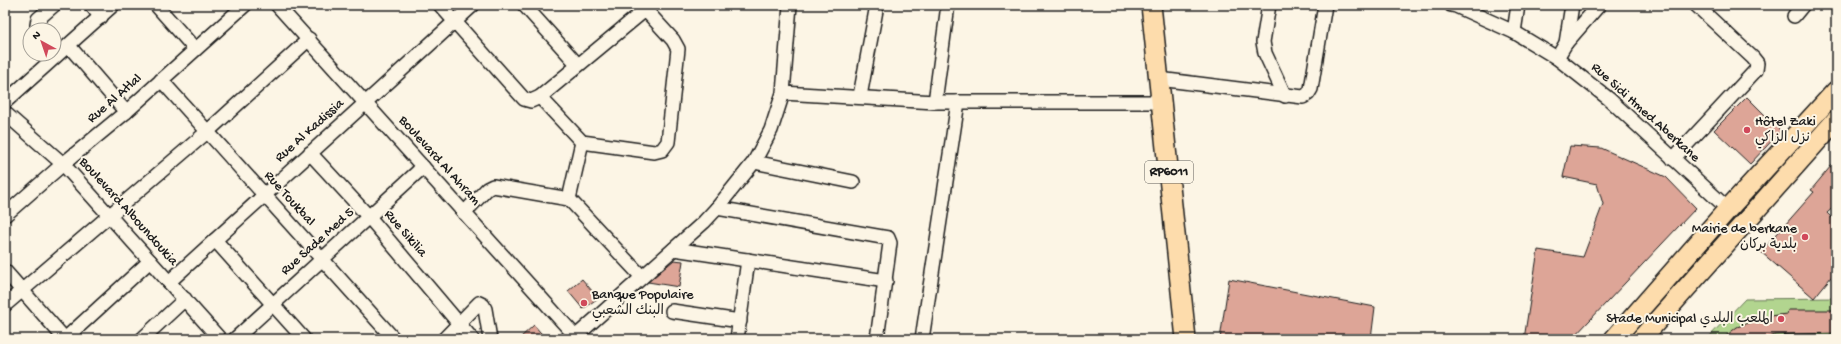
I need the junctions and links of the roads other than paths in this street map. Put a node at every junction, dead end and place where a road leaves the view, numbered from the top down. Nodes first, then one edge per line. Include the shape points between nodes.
1 (54, 5) edge
2 (91, 5) edge
3 (113, 5) edge
4 (156, 5) edge
5 (245, 5) edge
6 (277, 5) edge
7 (440, 5) edge
8 (473, 5) edge
9 (524, 5) edge
10 (790, 5) edge
11 (877, 5) edge
12 (948, 5) edge
13 (1151, 5) edge
14 (1269, 5) edge
15 (1325, 5) edge
16 (1454, 5) edge
17 (1518, 5) edge
18 (1572, 5) edge
19 (1599, 5) edge
20 (1696, 5) edge
21 (1803, 5) edge
22 (646, 6) edge
23 (1794, 16) dead end
24 (101, 17) junction
25 (38, 22) edge
26 (455, 22) junction
27 (1514, 32) junction
28 (309, 39) junction
29 (1566, 43) junction
30 (62, 48) edge
31 (195, 49) junction
32 (62, 50) edge
33 (1557, 58) junction
34 (47, 62) edge
35 (578, 65) junction
36 (1159, 79) junction
37 (161, 80) junction
38 (1836, 91) edge
39 (783, 93) junction
40 (860, 96) junction
41 (1285, 96) junction
42 (540, 97) junction
43 (5, 102) edge
44 (935, 102) junction
45 (958, 102) junction
46 (1162, 102) junction
47 (365, 103) junction
48 (126, 112) junction
49 (5, 113) edge
50 (1836, 120) edge
51 (207, 132) junction
52 (582, 142) junction
53 (310, 153) junction
54 (1673, 159) junction
55 (754, 162) junction
56 (63, 164) junction
57 (423, 167) junction
58 (853, 182) dead end
59 (264, 194) junction
60 (569, 199) junction
61 (717, 208) junction
62 (1728, 209) junction
63 (464, 213) junction
64 (5, 215) edge
65 (109, 215) junction
66 (369, 218) junction
67 (215, 240) junction
68 (674, 249) junction
69 (322, 259) junction
70 (748, 260) junction
71 (150, 261) junction
72 (5, 271) edge
73 (642, 277) junction
74 (886, 281) junction
75 (169, 282) junction
76 (22, 290) junction
77 (184, 299) junction
78 (273, 304) junction
79 (5, 305) edge
80 (672, 311) dead end
81 (740, 321) junction
82 (460, 323) junction
83 (576, 338) edge
84 (65, 339) edge
85 (142, 339) edge
86 (220, 339) edge
87 (235, 339) edge
88 (304, 339) edge
89 (394, 339) edge
90 (444, 339) edge
91 (472, 339) edge
92 (490, 339) edge
93 (737, 339) edge
94 (877, 339) edge
95 (922, 339) edge
96 (1186, 339) edge
97 (1614, 339) edge
98 (1641, 339) edge

1 - 25 street
2 - 24 street
3 - 24 street
4 - 31 street
5 - 31 street, Rue Al Atlal
6 - 28 street, Boulevard Al Ahram
7 - 26 street
8 - 26 street, Rue Al Kadissia
9 - 35 street
10 - 39 street
11 - 40 street
12 - 44 street
13 - 36 highway, RP6011
14 - 41 street via 1263,42 1265,53
15 - 41 street via 1311,89 1303,97
16 - 27 street, Rue Sidi Hmed Aberkane
17 - 27 street
18 - 29 street
19 - 29 street
20 - 54 street via 1753,58 1756,70
21 - 23 street
22 - 35 street
22 - 52 street via 678,49 668,142 662,150 654,152
24 - 30 street
26 - 42 street via 524,99 531,101
26 - 47 street, Rue Al Kadissia
27 - 33 street, Rue Sidi Hmed Aberkane
28 - 47 street, Boulevard Al Ahram
28 - 51 street
29 - 33 street
31 - 37 street, Rue Al Atlal
32 - 48 street
33 - 54 street, Rue Sidi Hmed Aberkane via 1609,98
34 - 43 street
35 - 42 street
36 - 41 street
36 - 46 highway, RP6011
37 - 48 street, Rue Al Atlal
37 - 51 street, Rue Toukbal
38 - 62 highway
39 - 40 street
39 - 55 street via 771,130
40 - 44 street
42 - 52 street
44 - 45 street
45 - 46 street
45 - 95 street
46 - 96 highway, RP6011
47 - 53 street, Rue Al Kadissia
47 - 57 street, Boulevard Al Ahram
48 - 56 street, Rue Al Atlal
49 - 56 street, Boulevard Alboundoukia
50 - 98 highway
51 - 59 street, Rue Toukbal
51 - 65 street
52 - 60 street
53 - 59 street, Rue Al Kadissia
53 - 66 street, Rue Sikilia
54 - 62 street, Rue Sidi Hmed Aberkane
55 - 58 street
55 - 61 street
56 - 64 street, Rue Al Atlal
56 - 65 street, Boulevard Alboundoukia
57 - 63 street, Boulevard Al Ahram
57 - 66 street, Rue Sade Med 5
59 - 67 street, Rue Al Kadissia
59 - 69 street, Rue Toukbal
60 - 63 street via 493,186
60 - 73 street
61 - 68 street
61 - 74 street via 886,237 890,243
62 - 97 highway
63 - 83 street, Boulevard Al Ahram
65 - 71 street, Boulevard Alboundoukia
65 - 76 street
66 - 69 street, Rue Sade Med 5
66 - 82 street, Rue Sikilia
67 - 75 street, Rue Al Kadissia
67 - 78 street
68 - 70 street
68 - 73 street
69 - 78 street, Rue Sade Med 5
69 - 89 street, Rue Toukbal
70 - 74 street
70 - 81 street
71 - 75 street, Boulevard Alboundoukia
71 - 84 street
72 - 76 street
73 - 83 street
74 - 94 street
75 - 77 street, Boulevard Alboundoukia
76 - 79 street
76 - 84 street
77 - 85 street
77 - 86 street, Boulevard Alboundoukia
78 - 87 street, Rue Sade Med 5
78 - 88 street
80 - 81 street
81 - 93 street
82 - 90 street
82 - 91 street, Rue Sikilia
82 - 92 street via 476,304 481,304 485,308

